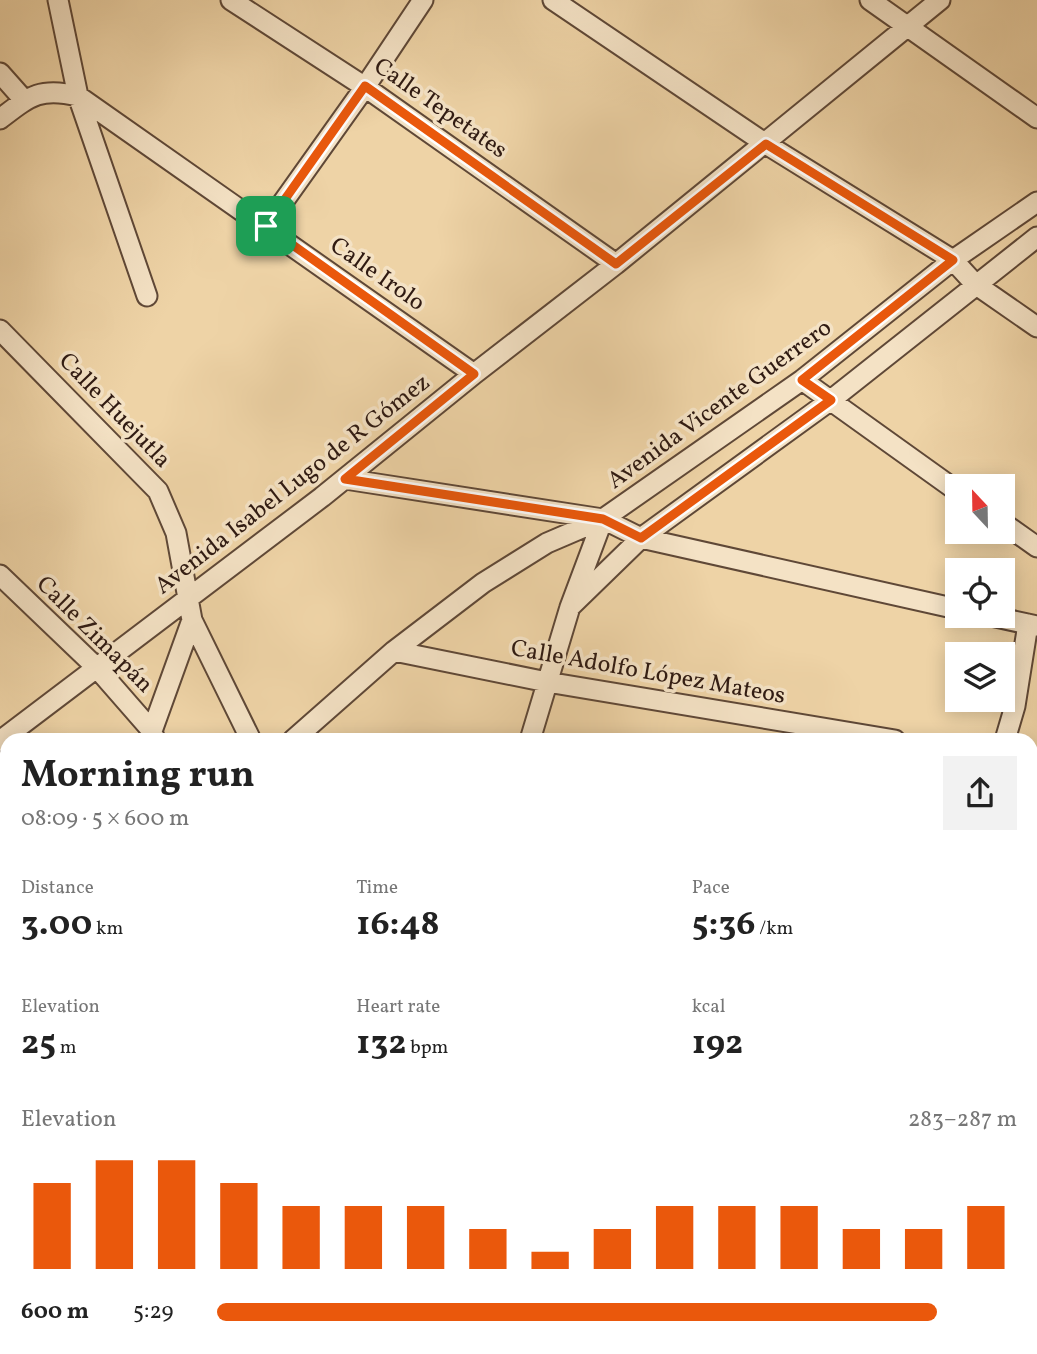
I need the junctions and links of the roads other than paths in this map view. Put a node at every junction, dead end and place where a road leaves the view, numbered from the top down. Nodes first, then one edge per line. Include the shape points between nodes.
1 (58, 0) edge
2 (231, 0) edge
3 (424, 0) edge
4 (553, 0) edge
5 (870, 0) edge
6 (940, 0) edge
7 (907, 26) junction
8 (0, 73) edge
9 (365, 86) junction
10 (78, 96) junction
11 (24, 100) junction
12 (1037, 118) edge
13 (0, 119) edge
14 (766, 144) junction
15 (1037, 202) edge
16 (266, 226) junction
17 (1037, 237) edge
18 (953, 260) junction
19 (616, 264) junction
20 (975, 284) junction
21 (146, 296) dead end
22 (1037, 327) edge
23 (0, 330) edge
24 (474, 374) junction
25 (802, 380) junction
26 (831, 400) junction
27 (345, 479) junction
28 (945, 482) edge
29 (603, 519) junction
30 (1015, 531) edge
31 (641, 538) junction
32 (1037, 547) edge
33 (0, 575) edge
34 (188, 596) junction
35 (945, 605) edge
36 (570, 607) junction
37 (192, 620) junction
38 (1015, 621) edge
39 (1033, 625) edge
40 (394, 651) junction
41 (97, 668) junction
42 (547, 682) junction
43 (11, 733) edge
44 (152, 733) edge
45 (155, 733) edge
46 (248, 733) edge
47 (301, 733) edge
48 (532, 733) edge
49 (849, 733) edge
50 (1007, 733) edge

1 - 10 street
2 - 9 street, Calle Tepetates
3 - 9 street
4 - 14 street
5 - 7 street
6 - 7 street, Avenida Isabel Lugo de R Gómez
7 - 12 street
7 - 14 street, Avenida Isabel Lugo de R Gómez
8 - 11 street
9 - 16 street
9 - 19 street, Calle Tepetates
10 - 11 street via 57,91
10 - 16 street, Calle Irolo
10 - 21 street
11 - 13 street
14 - 18 street
14 - 19 street, Avenida Isabel Lugo de R Gómez
15 - 18 street, Avenida Vicente Guerrero
16 - 24 street, Calle Irolo
17 - 20 street
18 - 20 street
18 - 25 street, Avenida Vicente Guerrero
19 - 24 street, Avenida Isabel Lugo de R Gómez
20 - 22 street
20 - 26 street
23 - 34 street, Calle Huejutla via 158,491 176,533
24 - 27 street, Avenida Isabel Lugo de R Gómez
25 - 26 street
25 - 29 street, Avenida Vicente Guerrero
26 - 28 street
26 - 31 street
27 - 29 street
27 - 34 street, Avenida Isabel Lugo de R Gómez
29 - 31 street
29 - 36 street
29 - 40 street, Avenida Vicente Guerrero via 547,543 482,583
30 - 32 street
31 - 35 street
31 - 36 street
33 - 41 street, Calle Zimapán
34 - 37 street, Calle Huejutla
34 - 41 street, Avenida Isabel Lugo de R Gómez
36 - 42 street
37 - 45 street, Calle Huejutla
37 - 46 street, Calle Huejutla
38 - 39 street
39 - 50 street
40 - 42 street, Calle Adolfo López Mateos
40 - 47 street, Avenida Vicente Guerrero
41 - 43 street, Avenida Isabel Lugo de R Gómez
41 - 44 street, Calle Zimapán
42 - 48 street
42 - 49 street, Calle Adolfo López Mateos

